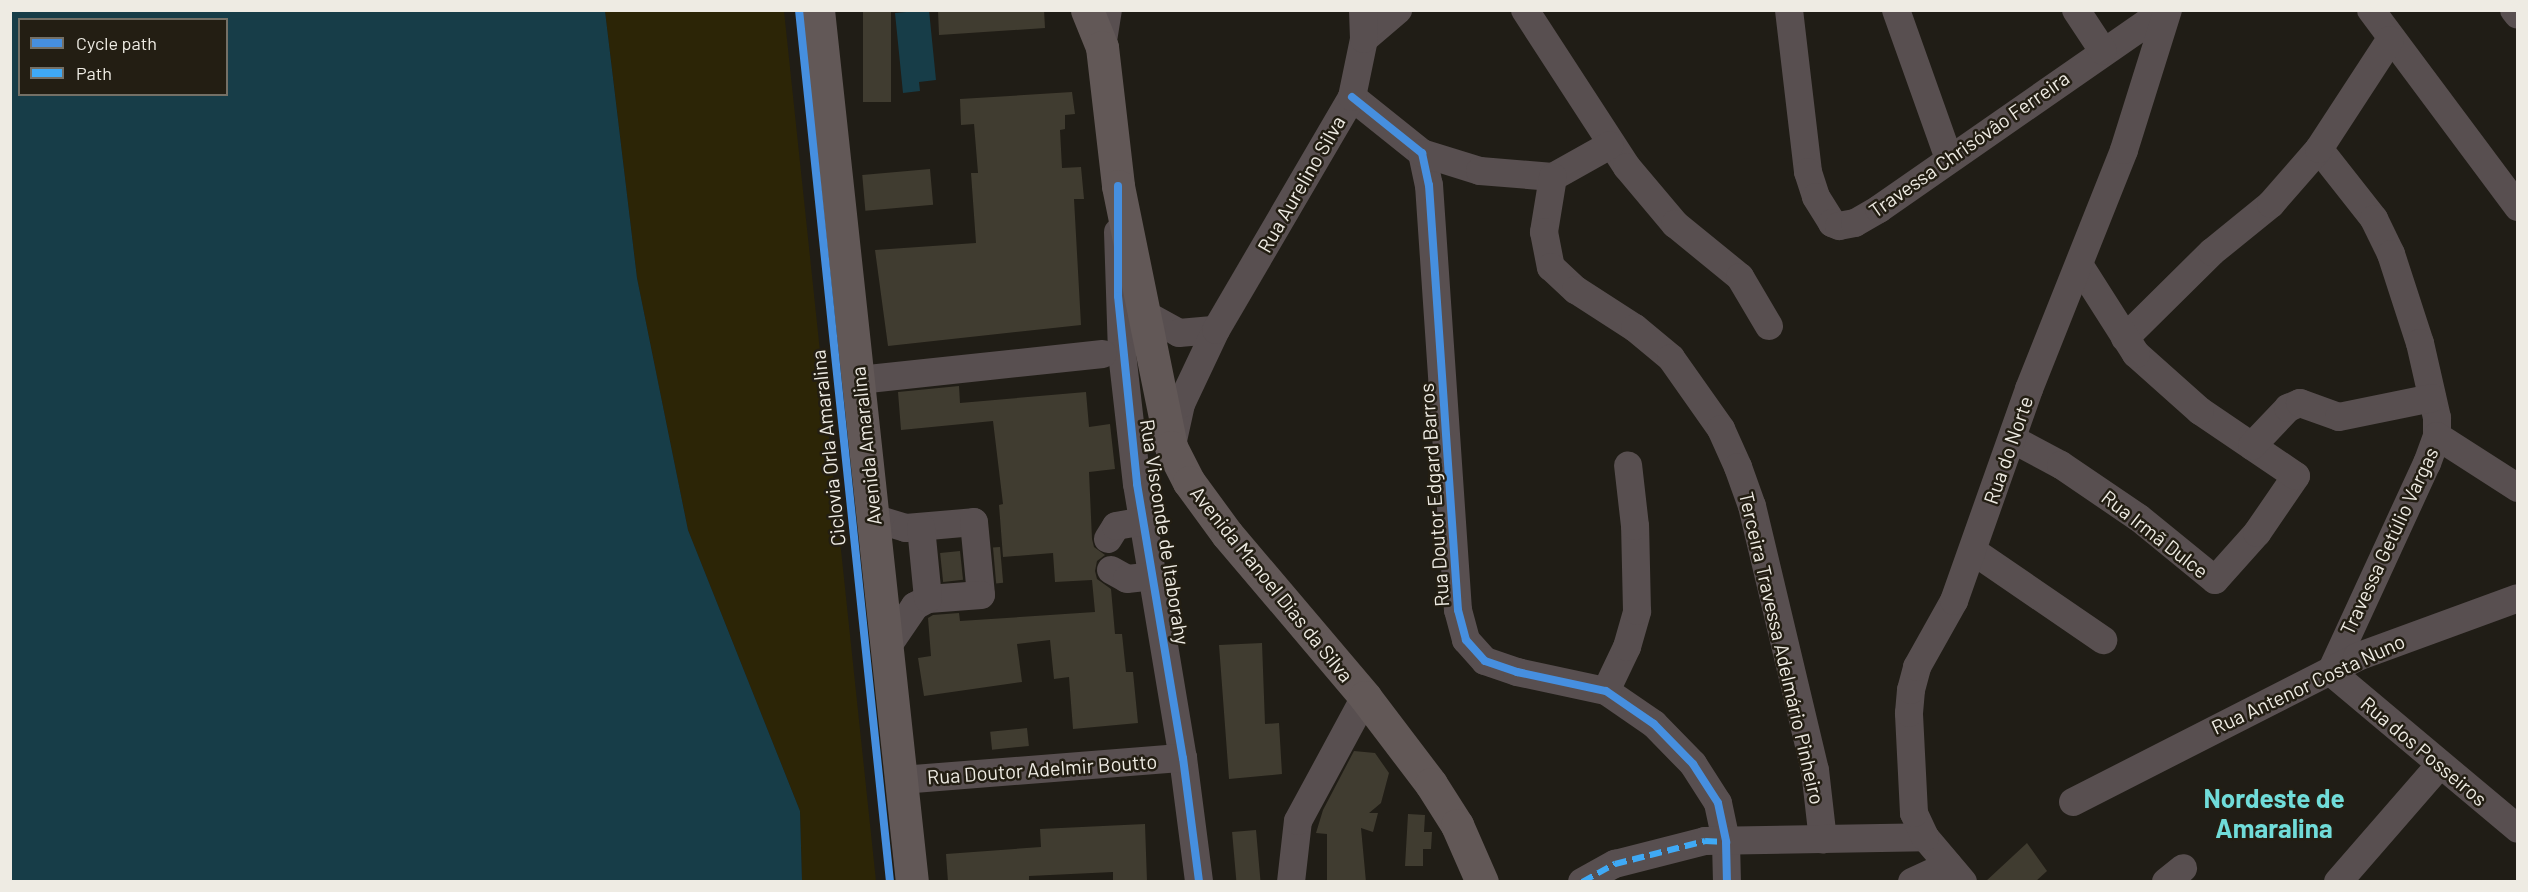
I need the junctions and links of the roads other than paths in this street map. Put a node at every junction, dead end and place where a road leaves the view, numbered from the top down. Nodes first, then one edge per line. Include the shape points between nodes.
1 (818, 10) edge
2 (1087, 10) edge
3 (1108, 10) edge
4 (1363, 10) edge
5 (1398, 10) edge
6 (1525, 10) edge
7 (1789, 10) edge
8 (1896, 10) edge
9 (2076, 10) edge
10 (2167, 10) edge
11 (2372, 10) edge
12 (2514, 10) edge
13 (2517, 15) edge
14 (1364, 39) junction
15 (2391, 40) junction
16 (1102, 47) junction
17 (2103, 51) junction
18 (1352, 97) junction
19 (1610, 145) junction
20 (2319, 149) junction
21 (1422, 153) junction
22 (1949, 159) junction
23 (1553, 177) junction
24 (1118, 186) junction
25 (2517, 207) edge
26 (2080, 266) junction
27 (1141, 312) junction
28 (1769, 326) dead end
29 (1216, 330) junction
30 (2125, 338) junction
31 (1103, 354) dead end
32 (859, 380) junction
33 (2432, 398) junction
34 (2437, 436) junction
35 (2012, 439) junction
36 (2252, 446) junction
37 (1171, 447) junction
38 (1628, 465) dead end
39 (2517, 488) edge
40 (873, 518) junction
41 (1144, 521) junction
42 (921, 527) junction
43 (1108, 539) dead end
44 (1973, 551) junction
45 (1111, 570) dead end
46 (1154, 576) junction
47 (2517, 598) edge
48 (928, 599) junction
49 (2103, 640) dead end
50 (886, 647) junction
51 (2331, 672) junction
52 (1606, 692) junction
53 (1365, 697) junction
54 (1183, 758) junction
55 (2439, 766) junction
56 (900, 780) junction
57 (2073, 802) dead end
58 (2517, 829) edge
59 (1924, 837) junction
60 (1823, 840) junction
61 (1726, 842) junction
62 (1955, 873) edge
63 (912, 882) edge
64 (1199, 882) edge
65 (1291, 882) edge
66 (1482, 882) edge
67 (1582, 882) edge
68 (1727, 882) edge
69 (1912, 882) edge
70 (2338, 882) edge

1 - 32 main road, Avenida Amaralina
2 - 16 main road, Rua Visconde de Itaborahy
3 - 16 street
4 - 14 street
5 - 14 street
6 - 19 street
7 - 22 street, Travessa Chrisóvâo Ferreira via 1808,171 1816,197 1832,223 1855,223
8 - 22 street
9 - 17 street
10 - 17 street, Travessa Chrisóvâo Ferreira
10 - 26 street, Rua do Norte via 2124,150
11 - 15 street
12 - 13 street
14 - 18 street, Rua Aurelino Silva
15 - 20 street
15 - 25 street
16 - 24 main road, Rua Visconde de Itaborahy
17 - 22 street, Travessa Chrisóvâo Ferreira
18 - 21 street
18 - 29 street, Rua Aurelino Silva
19 - 23 street
19 - 28 street via 1675,224 1740,277
20 - 30 street via 2271,204 2212,252
20 - 33 street, Travessa Getúlio Vargas via 2373,219 2391,254 2406,293
21 - 23 street via 1480,171
21 - 52 street, Rua Doutor Edgard Barros via 1430,185 1461,627 1474,651 1499,668
23 - 60 street, Terceira Travessa Adelmário Pinheiro via 1544,232 1551,267 1576,290 1635,328 1671,358 1720,429 1738,467 1752,506 1815,770
24 - 27 main road, Avenida Manoel Dias da Silva
24 - 41 street, Rua Visconde de Itaborahy via 1122,342
26 - 30 street
26 - 35 street, Rua do Norte
27 - 29 street via 1179,333
27 - 37 main road, Avenida Manoel Dias da Silva
29 - 37 street, Rua Aurelino Silva via 1181,404
30 - 36 street via 2166,383
31 - 32 street
32 - 40 main road, Avenida Amaralina
33 - 34 street, Travessa Getúlio Vargas
33 - 36 street via 2339,417 2300,403 2288,408
34 - 39 street
34 - 51 street, Travessa Getúlio Vargas
35 - 36 street, Rua Irmã Dulce via 2061,465 2139,518 2215,580 2257,533 2296,476
35 - 44 street, Rua do Norte
37 - 53 main road, Avenida Manoel Dias da Silva via 1189,482 1220,525
38 - 52 street via 1635,526 1637,611 1630,638
40 - 42 street via 906,528
40 - 50 main road, Avenida Amaralina
41 - 43 street via 1116,526
41 - 46 street, Rua Visconde de Itaborahy
42 - 48 street
42 - 48 street via 974,522 981,595
44 - 49 street
44 - 59 street, Rua do Norte via 1954,602 1917,667 1911,690 1911,788 1914,813
45 - 46 street via 1127,579
46 - 54 street, Rua Visconde de Itaborahy
47 - 51 street, Rua Antenor Costa Nuno via 2393,641
48 - 50 street via 915,606
50 - 56 main road, Avenida Amaralina
51 - 55 street, Rua dos Posseiros
51 - 57 street, Rua Antenor Costa Nuno
52 - 61 street, Rua Doutor Edgard Barros via 1636,709 1693,764 1718,803
53 - 65 street via 1298,820
53 - 66 main road, Avenida Manoel Dias da Silva via 1457,825
54 - 56 street, Rua Doutor Adelmir Boutto
54 - 64 street, Rua Visconde de Itaborahy
55 - 58 street, Rua dos Posseiros
55 - 70 street
56 - 63 main road, Avenida Amaralina
59 - 60 street
59 - 62 street, Rua do Norte
60 - 61 street
61 - 67 street via 1705,841 1615,864
61 - 68 street, Rua Doutor Edgard Barros
62 - 69 street

